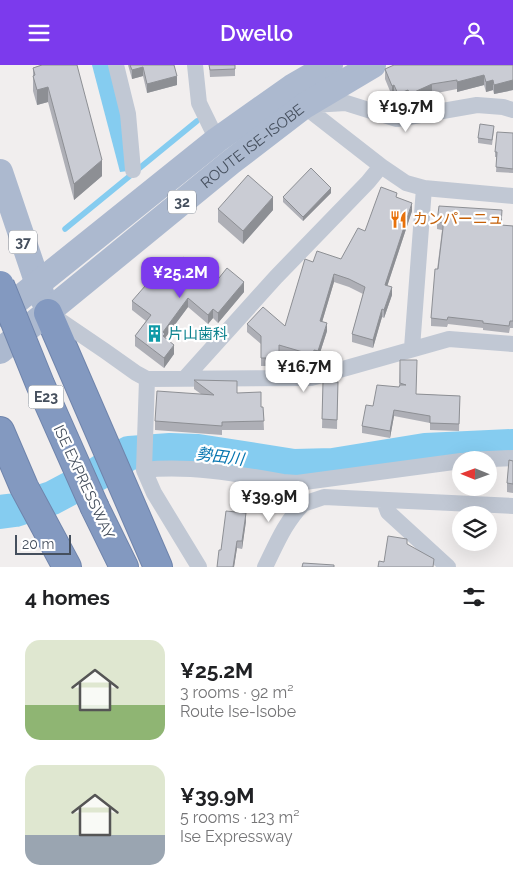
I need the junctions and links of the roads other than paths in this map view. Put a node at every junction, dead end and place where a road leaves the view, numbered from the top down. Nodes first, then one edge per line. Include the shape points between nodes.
1 (116, 65) edge
2 (195, 65) edge
3 (330, 65) edge
4 (373, 65) edge
5 (298, 96) junction
6 (513, 110) edge
7 (217, 140) junction
8 (380, 166) junction
9 (133, 171) dead end
10 (0, 172) edge
11 (424, 188) junction
12 (513, 196) edge
13 (37, 284) junction
14 (0, 285) edge
15 (48, 313) junction
16 (0, 314) edge
17 (0, 332) edge
18 (513, 344) edge
19 (412, 348) junction
20 (0, 351) edge
21 (185, 378) junction
22 (147, 379) junction
23 (0, 431) edge
24 (513, 458) edge
25 (498, 459) edge
26 (452, 462) edge
27 (129, 467) junction
28 (297, 483) junction
29 (384, 501) junction
30 (303, 504) junction
31 (513, 506) edge
32 (87, 512) junction
33 (67, 567) edge
34 (104, 567) edge
35 (124, 567) edge
36 (158, 567) edge
37 (199, 567) edge
38 (265, 567) edge
39 (448, 567) edge

1 - 9 street via 125,95
2 - 7 street via 200,103
3 - 5 main road, ROUTE ISE-ISOBE / 32
4 - 5 main road, ROUTE ISE-ISOBE / 32
5 - 6 street via 346,103 397,119 477,105
5 - 7 main road, ROUTE ISE-ISOBE / 32
5 - 8 street
5 - 15 main road, ROUTE ISE-ISOBE / 32 via 231,162
7 - 13 main road, ROUTE ISE-ISOBE / 32
8 - 11 street via 406,183
8 - 21 street
10 - 13 main road, 37
11 - 12 street
11 - 19 street
13 - 15 main road, 37
13 - 16 main road, ROUTE ISE-ISOBE / 32
14 - 32 highway, ISE EXPRESSWAY / E23, bridge
15 - 20 main road, ROUTE ISE-ISOBE / 32
15 - 22 street
15 - 27 highway, E23
17 - 32 highway, ISE EXPRESSWAY / E23 via 32,409
18 - 19 street via 449,339
19 - 21 street via 310,378
21 - 22 street
22 - 27 street via 144,434
23 - 33 highway via 24,487
24 - 25 street
26 - 28 street
27 - 28 street via 198,469
27 - 36 highway, E23
27 - 37 street via 154,493
28 - 30 street
29 - 30 street via 324,497
29 - 31 street
29 - 39 street via 388,513
30 - 38 street via 282,532
32 - 34 highway, ISE EXPRESSWAY / E23
32 - 35 highway, ISE EXPRESSWAY / E23

